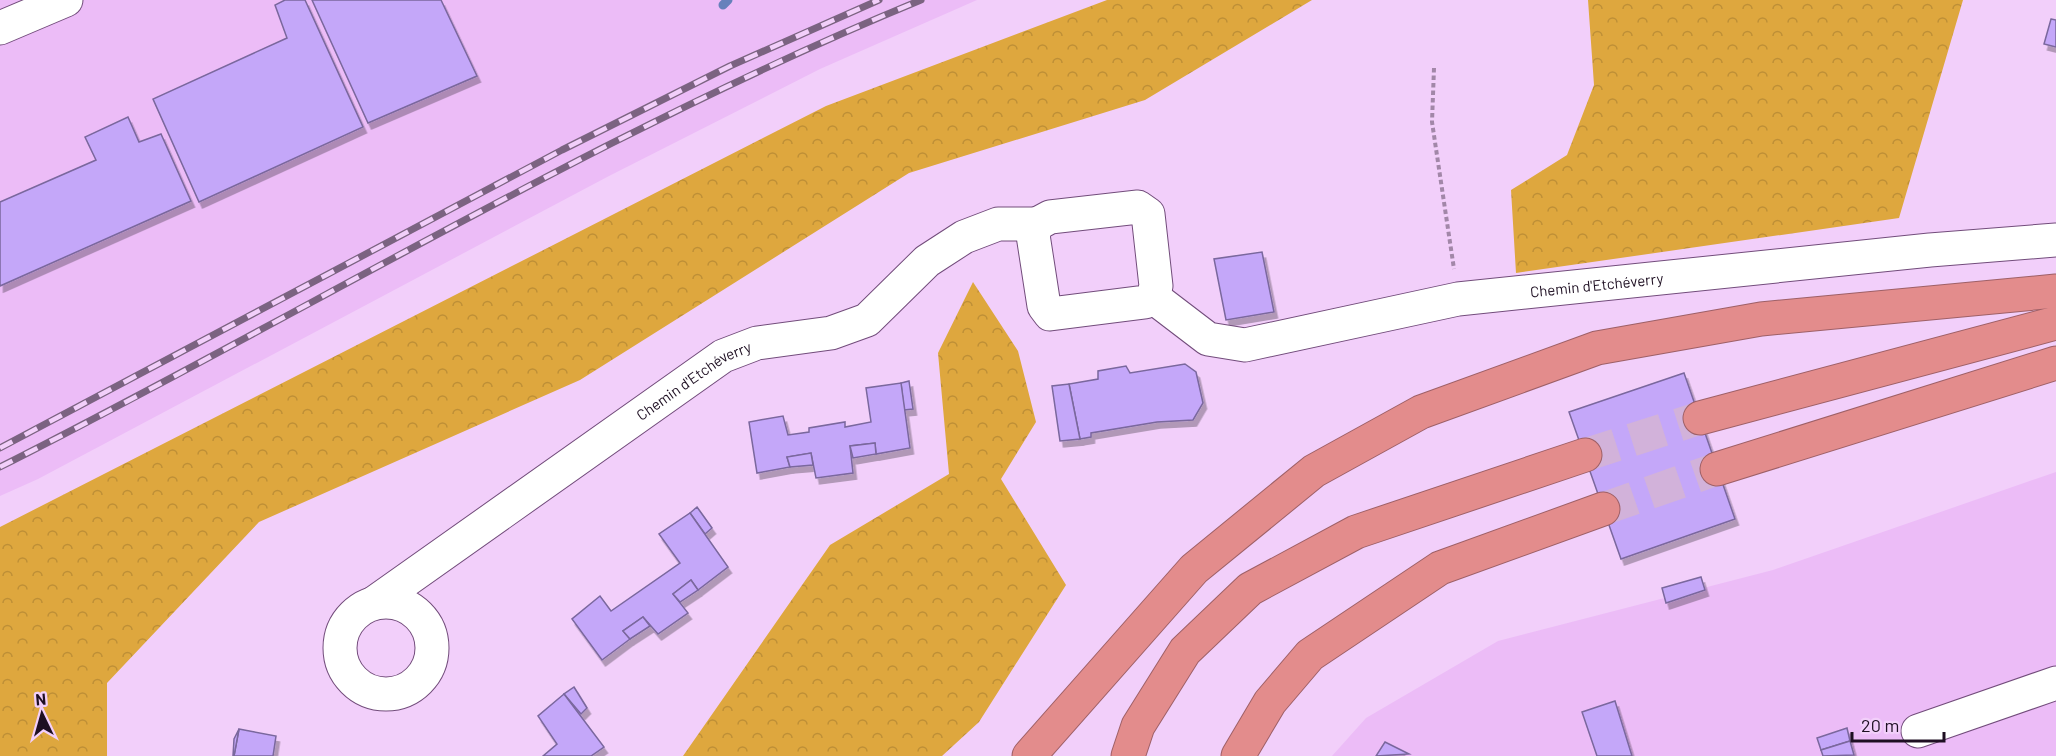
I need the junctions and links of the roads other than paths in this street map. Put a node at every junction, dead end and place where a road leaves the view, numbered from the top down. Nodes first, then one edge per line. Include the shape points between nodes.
1 (66, 0) edge
2 (0, 28) edge
3 (1037, 224) junction
4 (2056, 240) edge
5 (2056, 291) edge
6 (1153, 297) junction
7 (2056, 323) edge
8 (2056, 363) edge
9 (1700, 418) tunnel mouth
10 (1585, 455) tunnel mouth
11 (1717, 469) tunnel mouth
12 (1603, 509) tunnel mouth
13 (374, 603) dead end
14 (2056, 683) edge
15 (1918, 731) dead end
16 (1029, 756) edge
17 (1128, 756) edge
18 (1238, 756) edge

1 - 2 street
3 - 6 street via 1033,235 1044,306 1050,314 1145,302
3 - 6 street, Chemin d'Etchéverry via 1050,217 1138,207 1148,214 1156,286
3 - 13 street, Chemin d'Etchéverry via 998,224 964,237 927,261 867,320 831,333 757,343 723,356
4 - 6 street, Chemin d'Etchéverry via 1458,299 1245,345 1208,339
5 - 16 highway via 1761,319 1597,348 1422,412 1314,471 1194,569
7 - 9 highway
8 - 11 highway
10 - 17 highway via 1356,532 1250,589 1185,651 1138,726
12 - 18 highway via 1440,568 1310,655 1270,702
14 - 15 street

